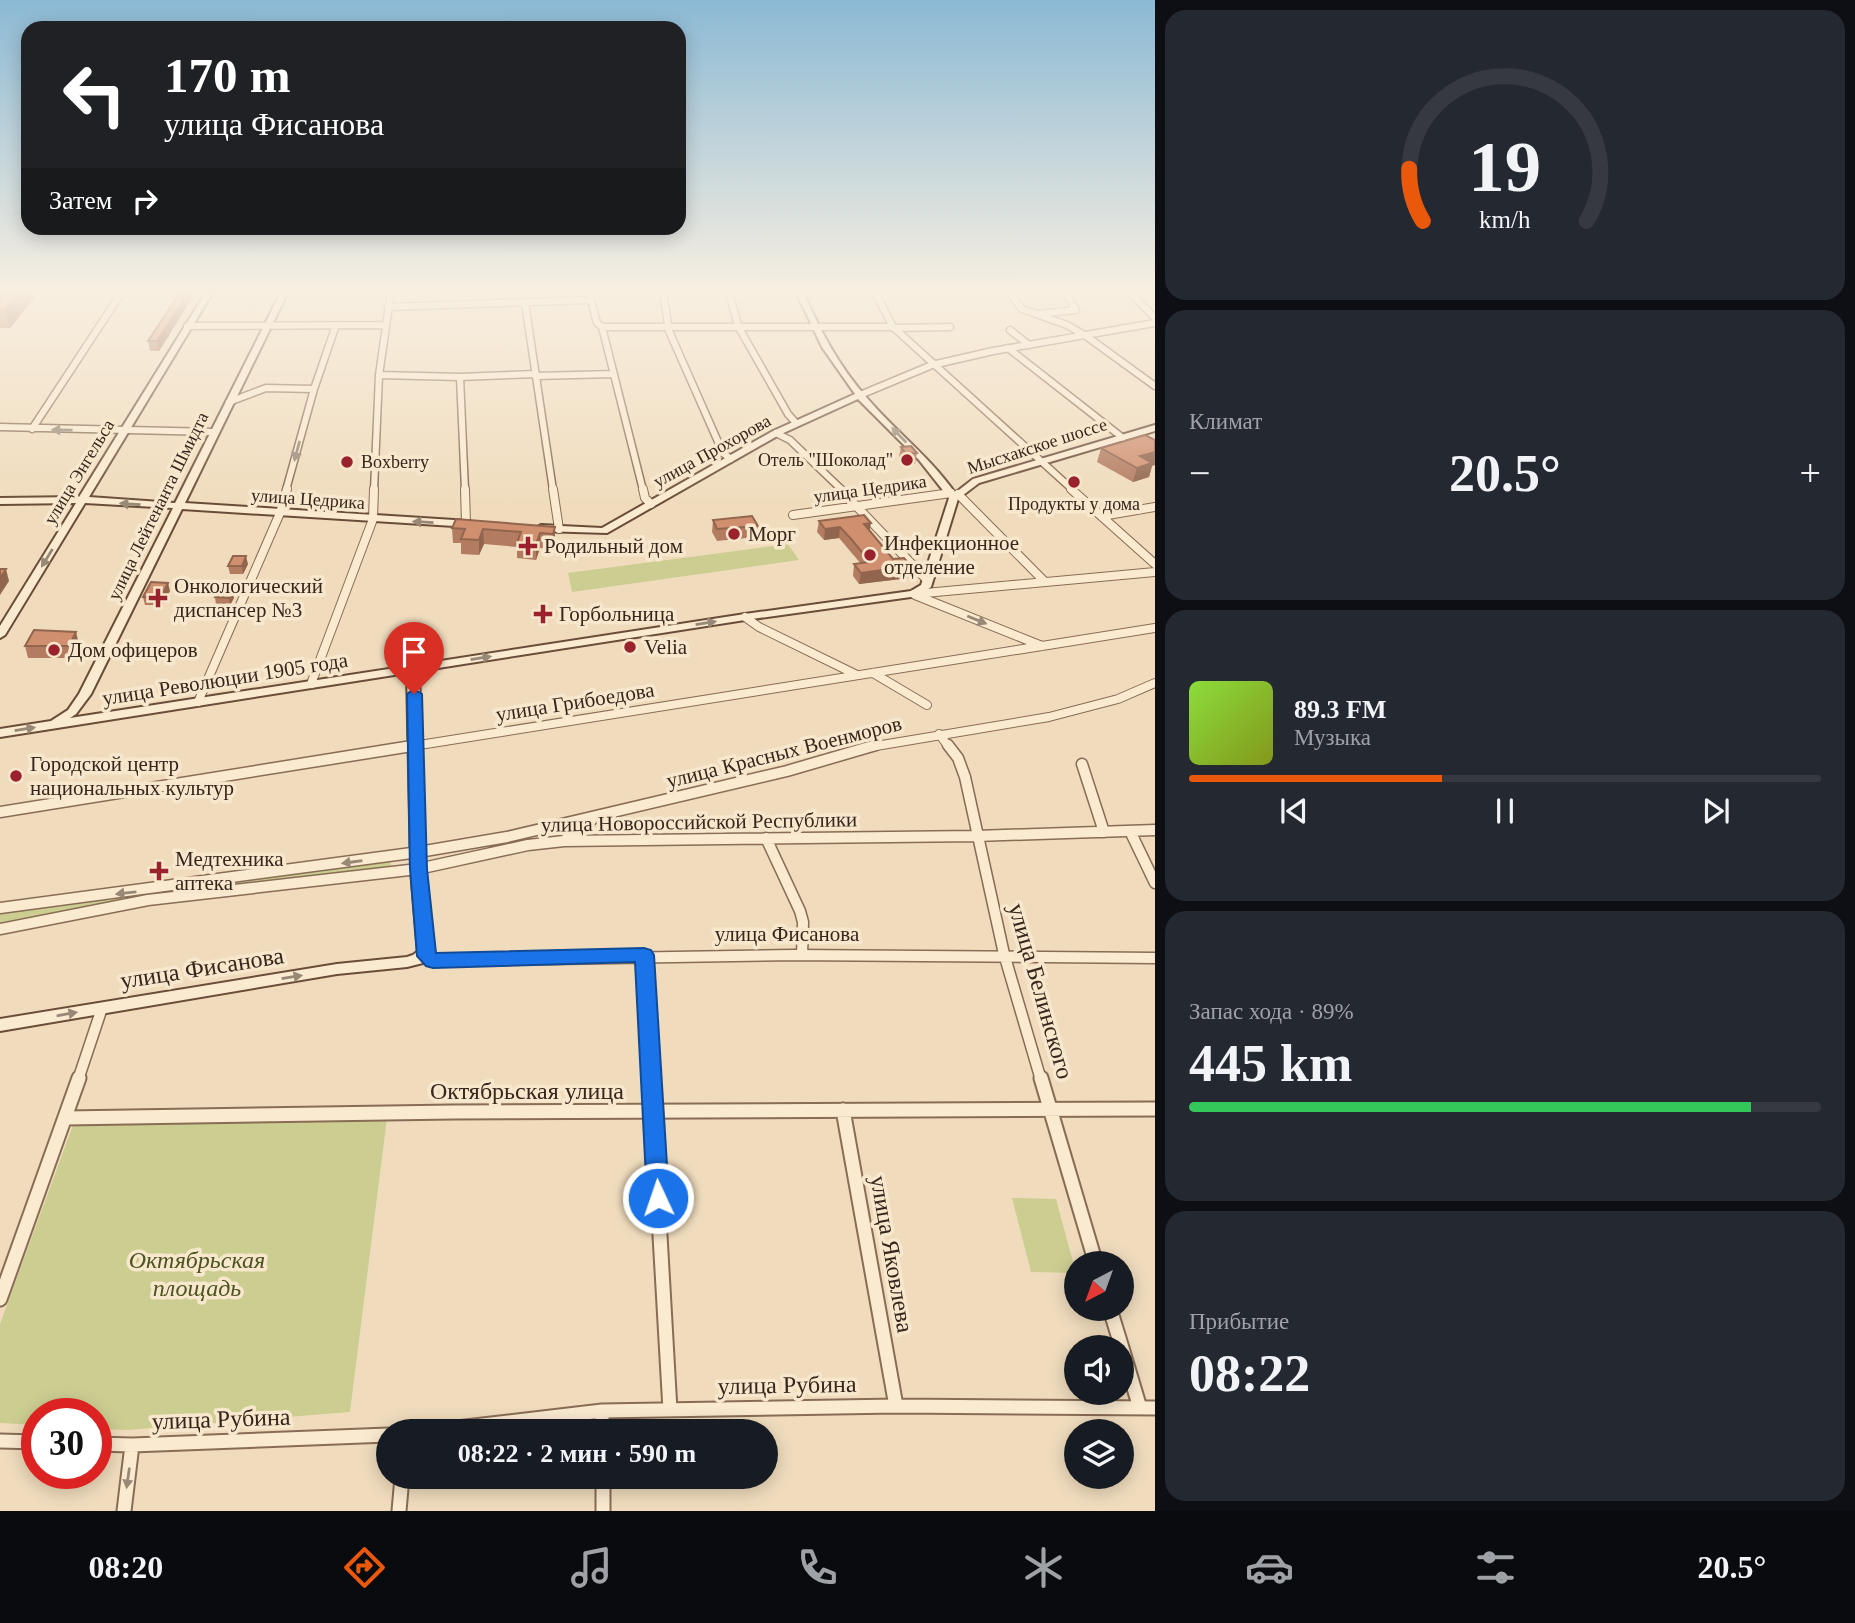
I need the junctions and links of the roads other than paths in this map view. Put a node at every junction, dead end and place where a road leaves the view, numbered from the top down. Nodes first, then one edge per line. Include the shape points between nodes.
1 (78, 363) edge
2 (165, 363) edge
3 (249, 363) edge
4 (323, 363) edge
5 (381, 363) edge
6 (534, 363) edge
7 (611, 363) edge
8 (685, 363) edge
9 (759, 363) edge
10 (838, 363) edge
11 (930, 363) edge
12 (943, 363) edge
13 (1027, 363) edge
14 (1123, 363) edge
15 (932, 365) junction
16 (614, 374) junction
17 (379, 375) junction
18 (536, 375) junction
19 (460, 377) junction
20 (1155, 386) edge
21 (314, 389) junction
22 (860, 395) junction
23 (229, 402) junction
24 (842, 403) junction
25 (870, 406) junction
26 (796, 423) junction
27 (0, 427) edge
28 (1155, 428) edge
29 (33, 429) junction
30 (124, 431) junction
31 (214, 432) junction
32 (776, 433) junction
33 (1123, 438) junction
34 (731, 459) junction
35 (1038, 462) junction
36 (938, 475) junction
37 (976, 481) junction
38 (954, 495) junction
39 (83, 500) junction
40 (0, 501) edge
41 (650, 504) junction
42 (858, 506) junction
43 (177, 507) junction
44 (1155, 507) edge
45 (280, 513) junction
46 (793, 515) dead end
47 (1102, 516) junction
48 (373, 519) junction
49 (466, 524) junction
50 (479, 525) edge
51 (533, 528) edge
52 (559, 529) junction
53 (1155, 564) edge
54 (1155, 572) edge
55 (929, 581) junction
56 (1045, 582) junction
57 (937, 592) junction
58 (915, 594) junction
59 (932, 602) junction
60 (745, 617) junction
61 (1155, 628) edge
62 (0, 635) edge
63 (1043, 647) junction
64 (413, 669) junction
65 (873, 673) junction
66 (857, 675) junction
67 (1155, 683) edge
68 (311, 684) junction
69 (198, 702) junction
70 (927, 705) dead end
71 (50, 726) junction
72 (0, 733) edge
73 (939, 734) junction
74 (416, 744) junction
75 (1082, 764) dead end
76 (0, 812) edge
77 (594, 817) junction
78 (1155, 830) edge
79 (1130, 831) junction
80 (1104, 832) junction
81 (976, 836) junction
82 (766, 838) junction
83 (564, 841) junction
84 (419, 852) junction
85 (418, 869) junction
86 (1155, 883) edge
87 (0, 908) edge
88 (0, 929) edge
89 (1004, 954) junction
90 (644, 955) junction
91 (803, 955) junction
92 (1155, 958) edge
93 (419, 959) junction
94 (102, 1008) junction
95 (0, 1025) edge
96 (1050, 1109) junction
97 (1155, 1109) edge
98 (843, 1110) junction
99 (653, 1111) junction
100 (66, 1118) junction
101 (1093, 1251) edge
102 (0, 1299) edge
103 (1134, 1388) edge
104 (896, 1406) junction
105 (1140, 1408) junction
106 (1155, 1408) edge
107 (670, 1410) junction
108 (602, 1411) junction
109 (533, 1419) edge
110 (602, 1419) edge
111 (376, 1435) edge
112 (0, 1441) edge
113 (21, 1442) edge
114 (112, 1444) edge
115 (132, 1445) junction
116 (401, 1489) edge
117 (603, 1489) edge
118 (124, 1511) edge
119 (399, 1511) edge
120 (603, 1511) edge

1 - 29 street
2 - 30 street, улица Энгельса
3 - 23 street, улица Лейтенанта Шмидта
4 - 21 street
5 - 17 street
6 - 18 street
7 - 16 street
8 - 34 street via 723,453
9 - 26 street
10 - 22 street
11 - 15 street
12 - 15 street, улица Прохорова
13 - 33 street
14 - 20 street
15 - 22 street, улица Прохорова
15 - 35 street
16 - 18 street
16 - 41 street
17 - 19 street
17 - 48 street
18 - 19 street
18 - 52 street
19 - 49 street
21 - 23 street via 266,388
21 -> 45 street
22 - 24 street, улица Прохорова
22 - 25 street
23 - 31 street, улица Лейтенанта Шмидта
24 - 25 street
24 - 26 street, улица Прохорова
36 -> 25 street
26 - 32 street, улица Прохорова
27 - 29 street
28 - 33 street, Мысхакское шоссе
30 -> 29 street
30 - 31 street
30 - 39 street, улица Энгельса
31 - 43 street, улица Лейтенанта Шмидта
32 - 34 street, улица Прохорова
32 - 42 street via 790,440
33 - 35 street, Мысхакское шоссе
34 - 41 street, улица Прохорова
35 - 37 street, Мысхакское шоссе
35 - 47 street
36 - 37 street
36 - 38 street
37 - 38 street, Мысхакское шоссе
38 - 42 street, улица Цедрика
38 - 55 street, Мысхакское шоссе
38 - 56 street
39 - 40 street, улица Цедрика
43 -> 39 street, улица Цедрика
39 -> 62 street, улица Энгельса
41 - 52 street, улица Прохорова via 612,527 593,532
42 - 46 street, улица Цедрика
42 - 55 street
43 - 45 street, улица Цедрика
43 - 71 street, улица Лейтенанта Шмидта via 85,694 72,712
44 - 47 street
45 - 48 street, улица Цедрика
45 - 69 street
47 - 53 street
49 -> 48 street, улица Цедрика
48 - 68 street
49 - 50 street, улица Цедрика
51 - 52 street
54 - 56 street, улица Революции 1905 года
55 - 58 street, Мысхакское шоссе
56 - 57 street, улица Революции 1905 года
57 - 58 street, улица Революции 1905 года
57 - 59 street via 929,596
58 - 59 street
58 - 60 street, улица Революции 1905 года
59 -> 63 street
64 -> 60 street, улица Революции 1905 года
60 - 66 street
61 - 63 street, улица Грибоедова
63 - 65 street, улица Грибоедова
64 - 68 street, улица Революции 1905 года
64 - 74 street
65 - 66 street, улица Грибоедова
65 - 70 street
66 - 74 street, улица Грибоедова
67 - 73 street, улица Красных Военморов via 1118,699 1049,717
68 - 69 street, улица Революции 1905 года
69 - 71 street, улица Революции 1905 года
72 -> 71 street, улица Революции 1905 года
73 - 77 street, улица Красных Военморов via 884,743
73 - 81 street, улица Белинского via 958,758 965,777
74 - 76 street, улица Грибоедова
74 - 84 street
75 - 80 street
77 - 83 street
77 - 84 street, улица Красных Военморов
78 - 79 street, улица Новороссийской Республики
79 - 80 street, улица Новороссийской Республики
79 - 86 street
80 - 81 street, улица Новороссийской Республики
81 - 82 street, улица Новороссийской Республики
81 - 89 street, улица Белинского
82 - 83 street, улица Новороссийской Республики
82 - 91 street via 797,905 803,925
83 - 85 street, улица Новороссийской Республики
84 - 85 street
84 -> 87 street
85 - 88 street, улица Новороссийской Республики via 148,900
85 - 93 street
89 - 91 street, улица Фисанова
89 - 92 street, улица Фисанова
89 - 96 street, улица Белинского
90 - 91 street, улица Фисанова
90 - 93 street, улица Фисанова
90 - 99 street
94 -> 93 street, улица Фисанова
95 -> 94 street, улица Фисанова
94 - 100 street
96 - 97 street, Октябрьская улица
96 - 98 street, Октябрьская улица
96 - 101 street, улица Белинского
98 - 99 street, Октябрьская улица
98 - 104 street, улица Яковлева
99 - 100 street, Октябрьская улица
99 - 107 street
100 - 102 street
103 - 105 street
104 - 105 street, улица Рубина
104 - 107 street, улица Рубина
105 - 106 street, улица Рубина
107 - 108 street, улица Рубина
108 - 109 street, улица Рубина
108 - 110 street
111 - 115 street, улица Рубина
112 - 113 street
114 - 115 street, улица Рубина
115 -> 118 street
116 - 119 street
117 - 120 street

